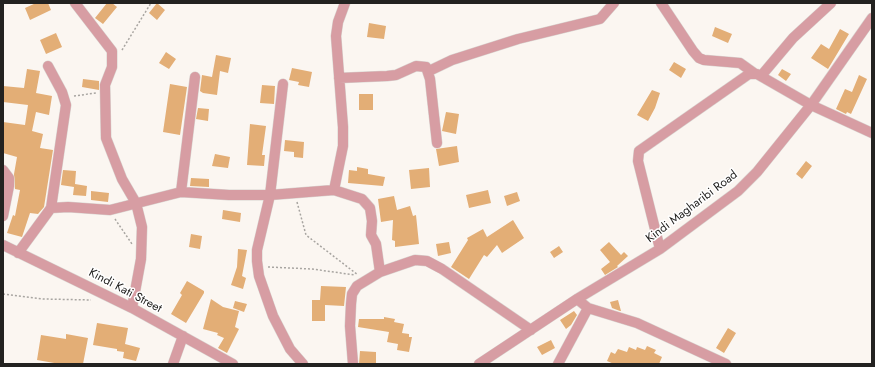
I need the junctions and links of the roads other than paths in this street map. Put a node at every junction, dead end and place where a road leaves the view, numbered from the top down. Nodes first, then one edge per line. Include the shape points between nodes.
1 (75, 3) edge
2 (346, 3) edge
3 (614, 3) edge
4 (661, 3) edge
5 (831, 3) edge
6 (872, 18) edge
7 (48, 66) dead end
8 (429, 71) junction
9 (757, 75) junction
10 (196, 77) dead end
11 (339, 78) junction
12 (284, 84) dead end
13 (811, 105) junction
14 (872, 133) edge
15 (436, 143) dead end
16 (3, 170) edge
17 (334, 190) junction
18 (181, 192) junction
19 (270, 195) junction
20 (136, 203) junction
21 (52, 208) junction
22 (3, 216) edge
23 (4, 248) edge
24 (660, 249) junction
25 (18, 253) junction
26 (380, 272) junction
27 (577, 299) junction
28 (132, 308) junction
29 (588, 308) junction
30 (531, 330) junction
31 (183, 336) junction
32 (173, 364) edge
33 (233, 364) edge
34 (303, 364) edge
35 (353, 364) edge
36 (479, 364) edge
37 (558, 364) edge
38 (726, 364) edge

1 - 20 street via 109,45 113,59 105,85 106,138 122,179
2 - 11 street via 338,22 336,36
3 - 8 street via 600,19 518,39 452,60
4 - 9 street via 699,58 740,63
5 - 9 street
6 - 13 street, Kindi Magharibi Road
7 - 21 street via 66,101
8 - 11 street via 424,66 416,66 396,75
8 - 15 street
9 - 13 street
9 - 24 street via 741,79 639,151 638,161
10 - 18 street
11 - 17 street via 343,146
12 - 19 street
13 - 14 street
13 - 24 street, Kindi Magharibi Road via 757,172 738,191
16 - 22 street via 9,178 9,186
17 - 19 street
17 - 26 street via 362,199 370,208 371,236 376,244
18 - 19 street
18 - 20 street
19 - 34 street via 257,250 258,267 273,316 290,349
20 - 21 street via 110,210
20 - 28 street via 142,227 141,259
21 - 25 street
23 - 25 street, Kindi Kati Street
24 - 27 street, Kindi Magharibi Road
25 - 28 street, Kindi Kati Street
26 - 30 street via 415,260 427,261
26 - 35 street via 361,277 352,294 350,326
27 - 29 street
27 - 30 street, Kindi Magharibi Road
28 - 31 street, Kindi Kati Street
29 - 37 street
29 - 38 street via 637,323
30 - 36 street, Kindi Magharibi Road
31 - 32 street
31 - 33 street, Kindi Kati Street

